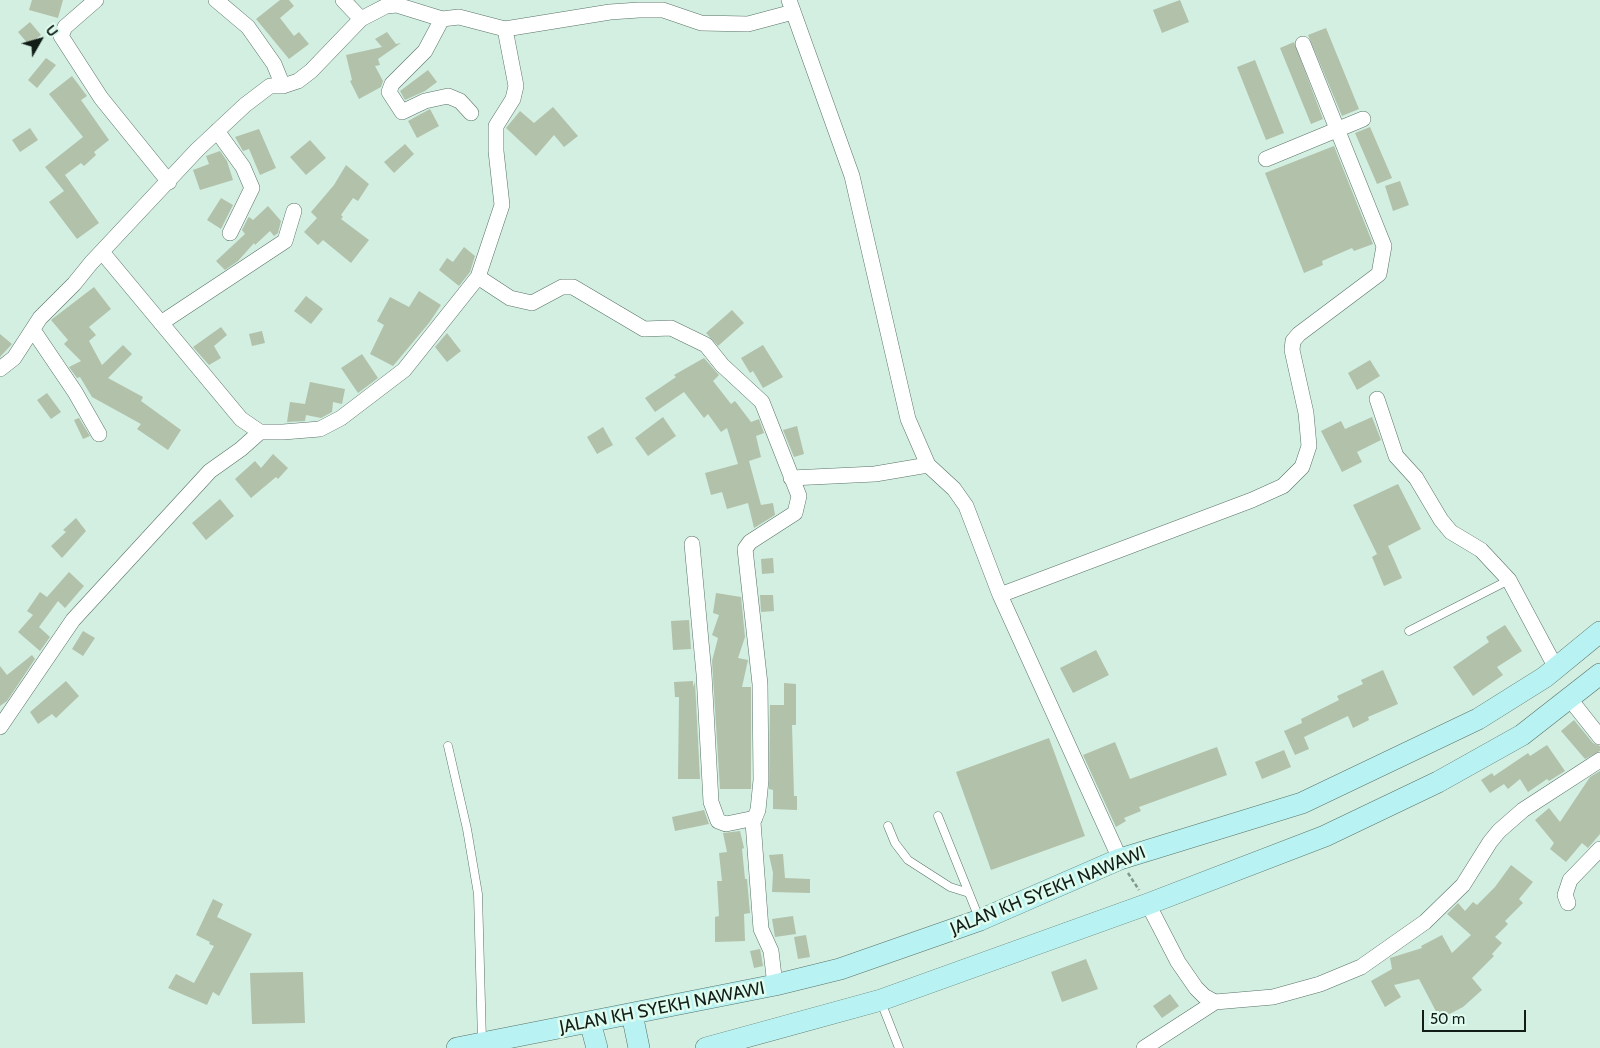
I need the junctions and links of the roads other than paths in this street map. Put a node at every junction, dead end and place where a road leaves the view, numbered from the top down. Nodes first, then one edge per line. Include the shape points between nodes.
1 (96, 0) edge
2 (216, 0) edge
3 (343, 0) edge
4 (608, 6) edge
5 (791, 6) edge
6 (361, 19) junction
7 (442, 19) junction
8 (505, 29) junction
9 (1302, 44) dead end
10 (283, 86) junction
11 (471, 113) dead end
12 (1363, 119) dead end
13 (217, 131) junction
14 (1336, 132) junction
15 (1266, 159) dead end
16 (169, 182) junction
17 (294, 212) dead end
18 (230, 233) dead end
19 (102, 252) junction
20 (478, 277) junction
21 (161, 323) junction
22 (32, 330) junction
23 (0, 368) edge
24 (1377, 399) dead end
25 (260, 432) junction
26 (99, 434) dead end
27 (928, 465) junction
28 (791, 478) junction
29 (692, 544) dead end
30 (1508, 580) junction
31 (1000, 595) junction
32 (1409, 631) dead end
33 (1600, 632) edge
34 (1556, 668) junction
35 (1600, 674) edge
36 (1569, 698) junction
37 (1, 724) edge
38 (1600, 737) edge
39 (448, 746) dead end
40 (1600, 760) edge
41 (938, 816) dead end
42 (755, 818) junction
43 (888, 826) dead end
44 (1600, 849) edge
45 (1120, 859) junction
46 (969, 894) junction
47 (1568, 903) dead end
48 (1148, 904) junction
49 (980, 920) junction
50 (775, 985) junction
51 (881, 1000) junction
52 (1215, 1002) junction
53 (632, 1014) junction
54 (590, 1022) junction
55 (482, 1043) junction
56 (456, 1048) edge
57 (597, 1048) edge
58 (639, 1048) edge
59 (706, 1048) edge
60 (899, 1048) edge
61 (1144, 1048) edge

1 - 16 street via 65,26 61,36 101,98
2 - 10 street via 248,27 274,64
3 - 6 street
4 - 5 street via 663,10 701,23 748,24
4 - 8 street
5 - 27 street via 852,176 908,419
6 - 7 street via 397,4
6 - 10 street via 311,71 298,81
7 - 8 street via 459,18
7 - 11 street via 425,51 392,84 389,92 402,112 424,100 448,96 460,101
8 - 20 street via 516,86 514,99 496,126 502,205
9 - 14 street
10 - 13 street via 270,86
12 - 14 street
13 - 16 street
13 - 18 street via 244,167 252,188
14 - 15 street
14 - 31 street via 1384,246 1383,259 1379,274 1293,341 1309,446 1302,467 1283,486 1252,500
16 - 19 street
17 - 21 street via 285,241
19 - 21 street
19 - 22 street
20 - 25 street via 404,370 341,418 320,429
20 - 28 street via 510,298 532,303 562,287 573,287 644,329 671,328 706,345 722,365 762,402
21 - 25 street via 241,419
22 - 23 street via 14,358
22 - 26 street via 75,392
24 - 30 street via 1396,456 1416,478 1441,520 1451,532 1481,550
25 - 37 street via 210,471 73,620
27 - 28 street via 875,474
27 - 31 street via 954,489 966,506
28 - 42 street via 799,496 794,513 750,542 745,549 760,684 761,780
29 - 42 street via 711,802 718,821 726,824
30 - 32 lane
30 - 34 street
31 - 45 street
33 - 34 main road, JALAN KH SYEKH NAWAWI
34 - 45 main road, JALAN KH SYEKH NAWAWI via 1478,719 1302,803
35 - 36 main road
36 - 38 street
36 - 48 main road via 1522,735 1438,782 1325,836
39 - 55 lane via 478,894
40 - 52 street via 1523,810 1490,842 1456,891 1425,922 1361,967 1320,984 1273,996
41 - 46 lane
42 - 50 street via 761,929 771,951
43 - 46 lane via 895,844 908,860 950,887
44 - 47 street via 1570,880 1565,895
45 - 49 main road, JALAN KH SYEKH NAWAWI
46 - 49 lane
48 - 51 main road
48 - 52 street via 1178,962 1196,988
49 - 50 main road, JALAN KH SYEKH NAWAWI via 840,969
50 - 53 main road, JALAN KH SYEKH NAWAWI
51 - 59 main road
51 - 60 lane
52 - 61 street
53 - 54 main road, JALAN KH SYEKH NAWAWI
53 - 58 main road
54 - 55 main road, JALAN KH SYEKH NAWAWI
54 - 57 main road
55 - 56 main road, JALAN KH SYEKH NAWAWI

